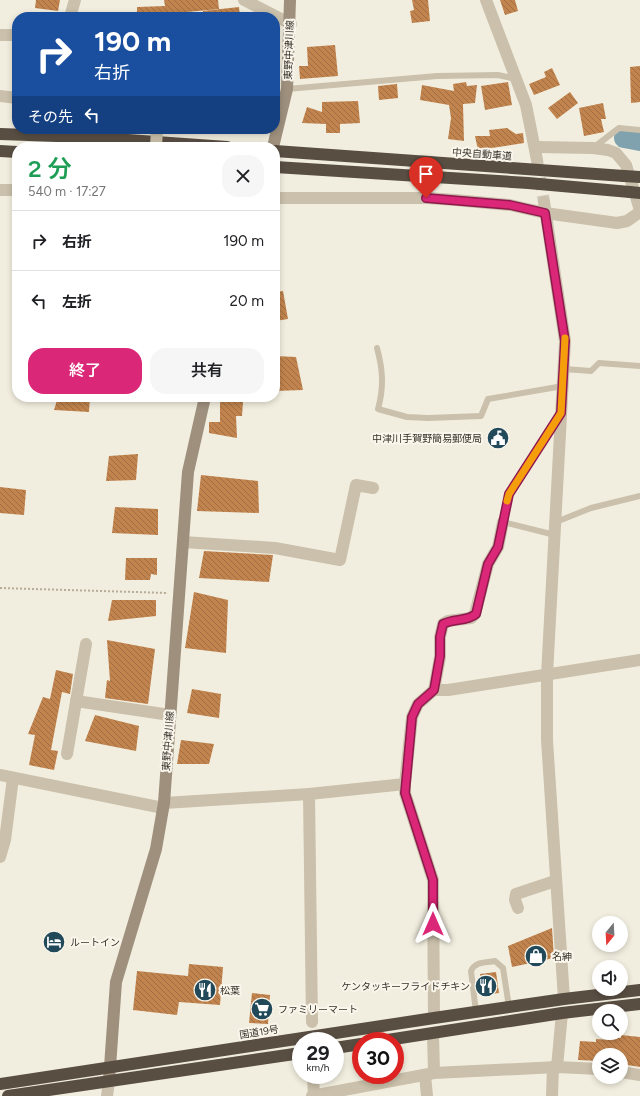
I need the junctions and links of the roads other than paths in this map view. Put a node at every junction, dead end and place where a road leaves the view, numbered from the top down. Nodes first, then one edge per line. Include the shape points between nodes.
1 (75, 0) edge
2 (244, 0) edge
3 (290, 0) edge
4 (486, 0) edge
5 (71, 12) edge
6 (268, 12) edge
7 (280, 18) edge
8 (291, 24) junction
9 (0, 35) edge
10 (12, 35) edge
11 (516, 79) junction
12 (287, 89) junction
13 (0, 96) edge
14 (12, 97) edge
15 (280, 113) edge
16 (640, 130) edge
17 (0, 134) edge
18 (156, 142) edge
19 (536, 147) junction
20 (593, 148) junction
21 (280, 150) edge
22 (0, 151) edge
23 (12, 152) edge
24 (537, 160) tunnel mouth
25 (280, 167) edge
26 (640, 177) edge
27 (0, 190) edge
28 (12, 190) edge
29 (280, 198) edge
30 (638, 202) edge
31 (544, 207) junction
32 (378, 348) dead end
33 (640, 366) edge
34 (564, 369) junction
35 (563, 386) junction
36 (204, 402) edge
37 (561, 413) junction
38 (373, 488) dead end
39 (640, 496) edge
40 (503, 522) junction
41 (556, 522) junction
42 (556, 535) junction
43 (183, 542) junction
44 (86, 644) dead end
45 (640, 660) edge
46 (548, 674) junction
47 (434, 690) junction
48 (76, 700) junction
49 (170, 715) junction
50 (67, 754) dead end
51 (0, 775) edge
52 (13, 778) junction
53 (405, 784) junction
54 (309, 794) junction
55 (163, 806) junction
56 (0, 857) edge
57 (555, 881) junction
58 (518, 908) dead end
59 (640, 990) edge
60 (564, 999) junction
61 (640, 1004) edge
62 (509, 1007) junction
63 (476, 1012) junction
64 (562, 1013) junction
65 (434, 1018) junction
66 (312, 1022) dead end
67 (433, 1033) junction
68 (404, 1037) edge
69 (292, 1054) edge
70 (110, 1067) junction
71 (555, 1067) junction
72 (592, 1069) edge
73 (628, 1073) edge
74 (429, 1074) junction
75 (640, 1075) edge
76 (109, 1081) junction
77 (0, 1084) edge
78 (313, 1084) edge
79 (8, 1096) edge
80 (106, 1096) edge
81 (313, 1096) edge
82 (427, 1096) edge
83 (552, 1096) edge

1 - 5 street
2 - 6 street
3 - 8 main road, 東野中津川線
4 - 11 street
7 - 8 street
8 - 12 main road, 東野中津川線
9 - 10 street
11 - 12 lane via 498,75 437,76
11 - 19 street via 526,105
12 - 15 main road, 東野中津川線
13 - 14 street
16 - 20 lane via 619,128
17 - 18 highway
19 - 20 street
19 - 24 street
20 - 30 street via 608,150 621,157
21 - 26 highway, 中央自動車道, bridge
22 - 23 highway
25 - 30 highway via 528,183
27 - 28 street
29 - 31 street via 441,199
30 - 31 street via 627,221 617,223
31 - 34 street via 565,341
32 - 35 lane via 383,379 378,409 407,417 481,416 488,400
33 - 34 lane via 599,363 591,371
34 - 35 street
35 - 37 street
36 - 43 main road, 東野中津川線 via 188,472
37 - 40 lane via 509,494
37 - 41 street
38 - 43 street via 356,485 340,560 275,548
39 - 41 lane via 591,508
40 - 42 lane
40 - 47 street via 498,547 488,564 476,614 471,618 443,624
41 - 42 street
42 - 46 street
43 - 49 main road, 東野中津川線
44 - 48 street
45 - 46 street
46 - 47 street
46 - 57 street via 547,740
47 - 53 street via 418,704 412,717
48 - 49 street
48 - 50 street
49 - 55 main road, 東野中津川線
51 - 52 street
52 - 55 street
52 - 56 street via 5,840
53 - 54 street
53 - 65 street via 405,793 433,880
54 - 55 street
54 - 66 street
55 - 70 main road, 東野中津川線 via 156,849 116,982
57 - 58 street via 516,894
57 - 60 street
59 - 60 highway, 国道19号
60 - 62 highway, 国道19号
61 - 64 highway
62 - 63 highway, 国道19号
62 - 63 lane via 504,968 495,961 473,966 471,971
63 - 65 highway, 国道19号
64 - 67 highway
64 - 71 street
65 - 70 highway, 国道19号
67 - 68 highway
67 - 74 street
69 - 76 highway
70 - 76 main road, 東野中津川線
70 - 77 highway, 国道19号
71 - 72 street
71 - 74 street
71 - 83 street
73 - 75 street
74 - 81 street
74 - 82 street
76 - 79 highway
76 - 80 street
78 - 81 street

